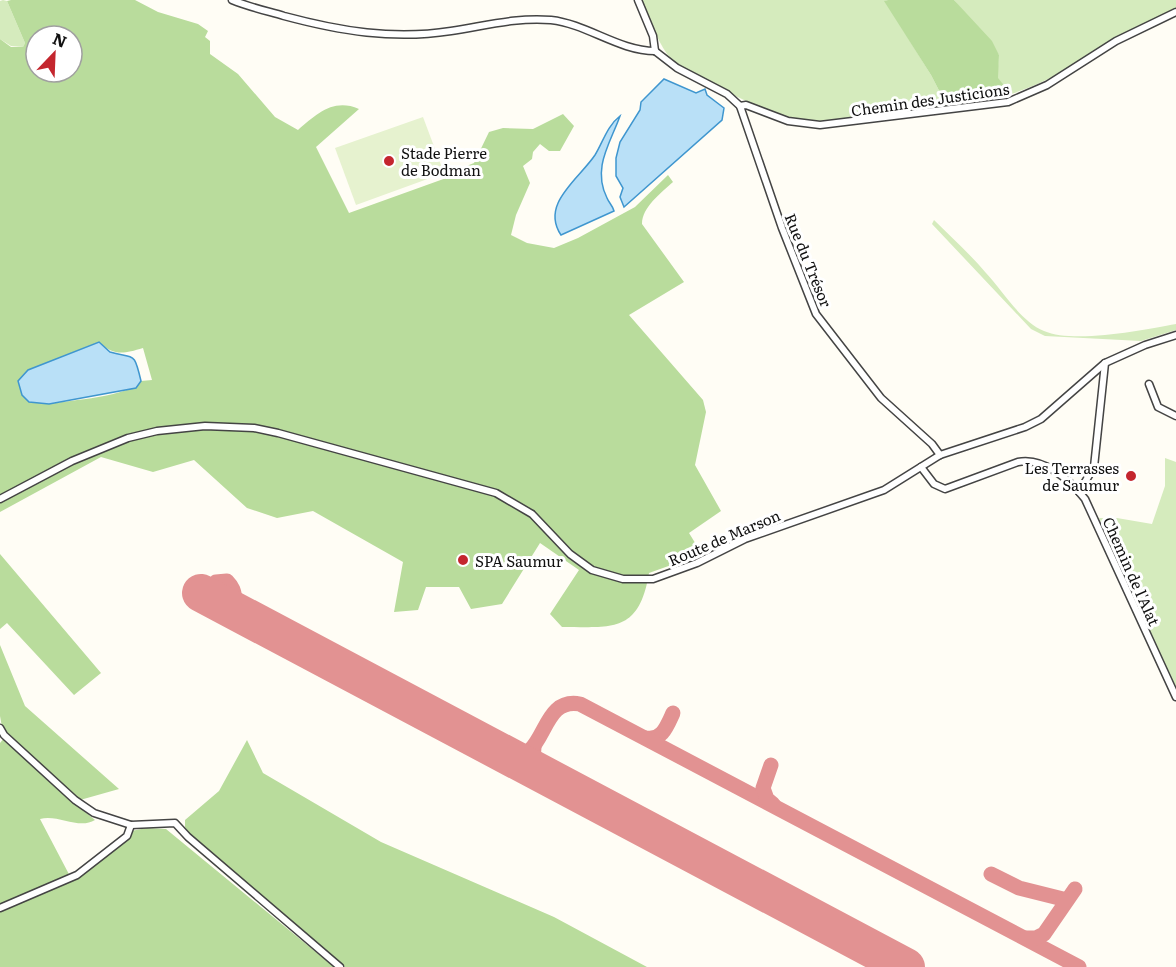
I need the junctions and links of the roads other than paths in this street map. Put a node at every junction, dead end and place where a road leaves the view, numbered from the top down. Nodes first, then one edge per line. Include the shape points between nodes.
1 (232, 0) edge
2 (638, 0) edge
3 (1176, 12) edge
4 (655, 51) junction
5 (740, 106) junction
6 (1176, 335) edge
7 (1105, 363) junction
8 (1149, 384) dead end
9 (1176, 416) edge
10 (940, 455) junction
11 (921, 467) junction
12 (1079, 492) junction
13 (0, 499) edge
14 (1176, 697) edge
15 (0, 728) edge
16 (131, 825) junction
17 (0, 908) edge
18 (340, 967) edge

1 - 4 street via 318,25 377,35 451,31 512,20 550,20 578,26 640,51
2 - 4 street
3 - 5 street, Chemin des Justicions via 1116,41 1047,85 1008,102 820,125 788,121
4 - 5 street via 677,68 727,94
5 - 10 street, Rue du Trésor via 816,314 881,398
6 - 7 street, Route de Marson
7 - 10 street, Route de Marson via 1041,419
7 - 12 street via 1094,467
8 - 9 street via 1158,407
10 - 11 street, Route de Marson
11 - 12 street, Chemin de l'Alat via 934,484 945,489 1030,460 1048,467
11 - 13 street, Route de Marson via 884,490 745,539 674,572 635,580 612,578 580,562 532,514 502,496 254,428 182,427 128,438 72,461
12 - 14 street, Chemin de l'Alat via 1093,514
15 - 16 street via 83,806
16 - 17 street via 127,836 77,875
16 - 18 street via 169,823 181,827

